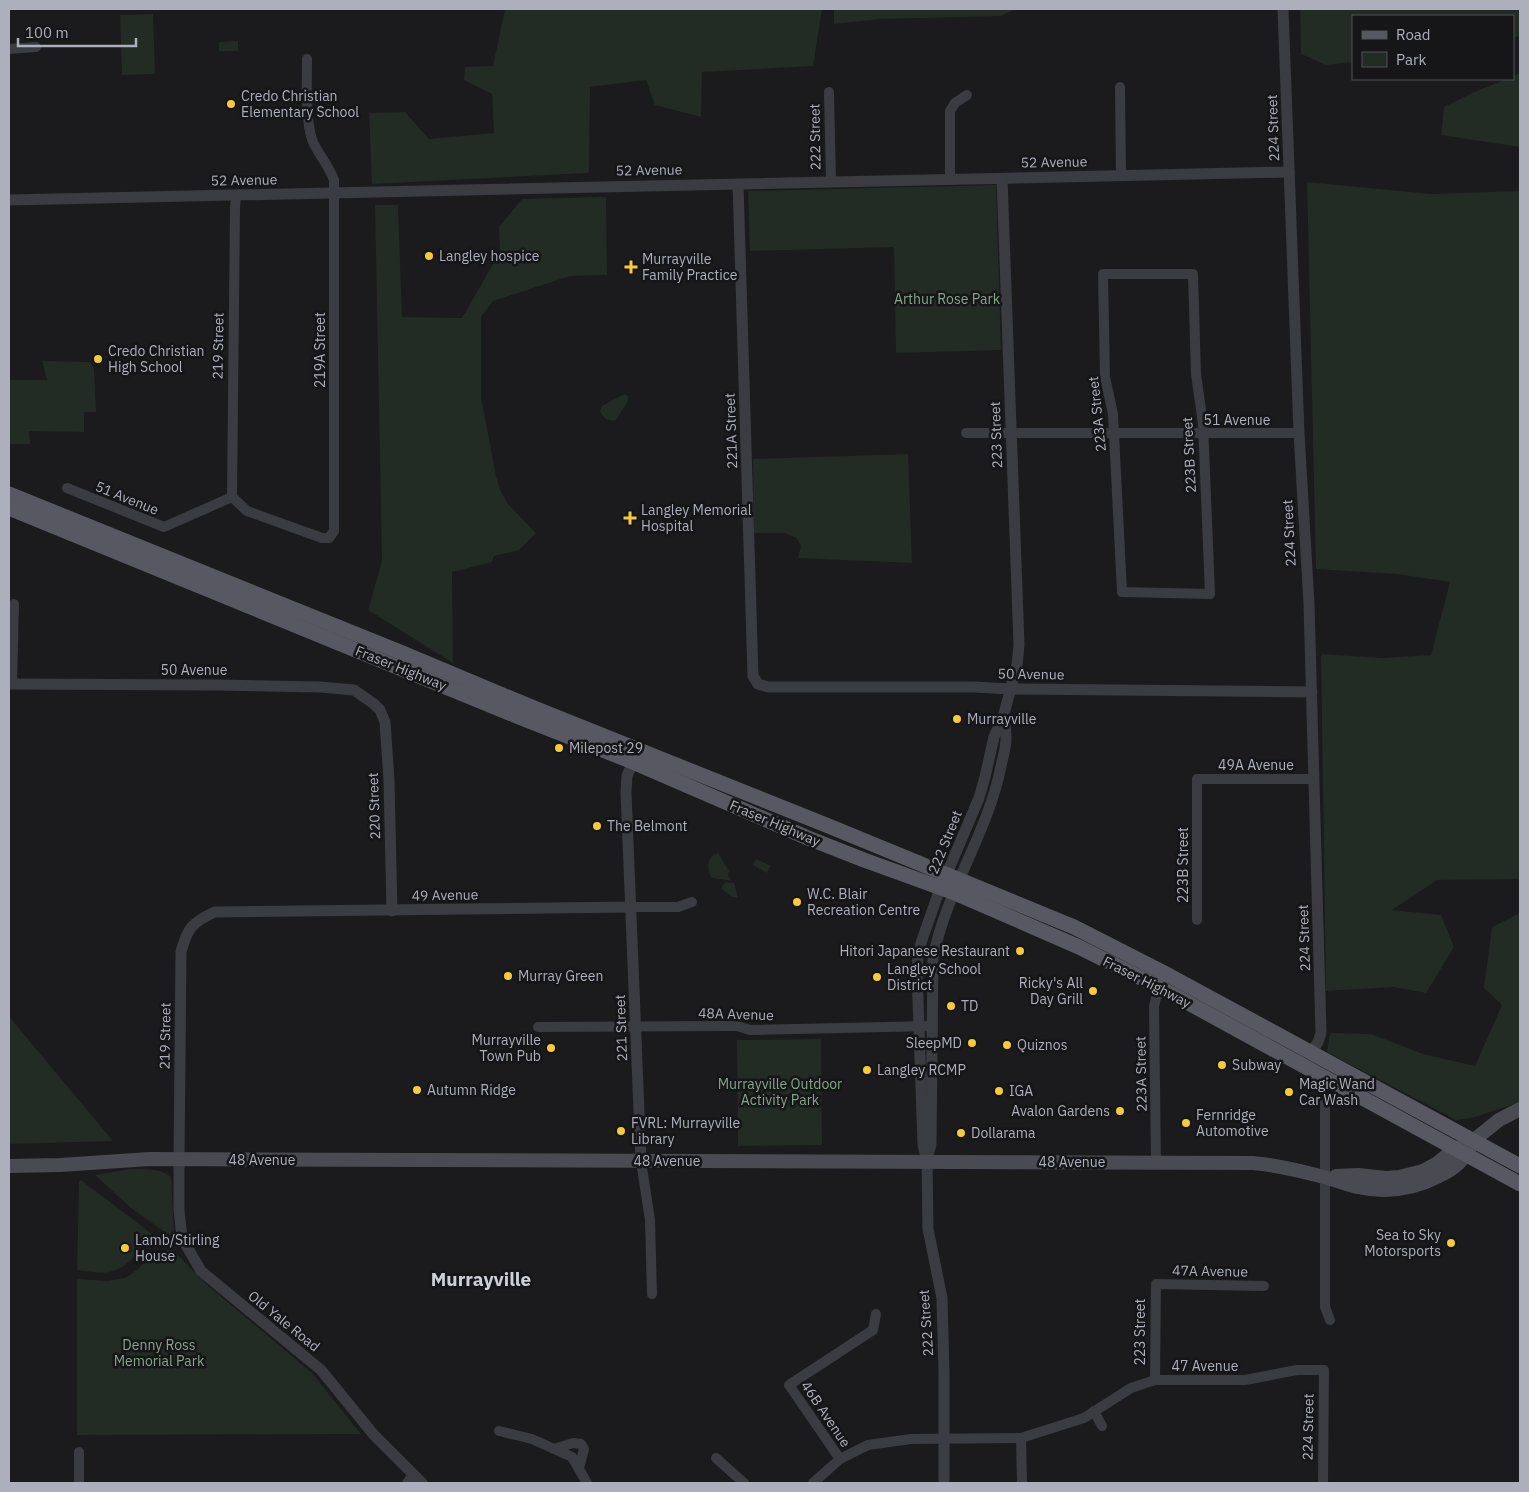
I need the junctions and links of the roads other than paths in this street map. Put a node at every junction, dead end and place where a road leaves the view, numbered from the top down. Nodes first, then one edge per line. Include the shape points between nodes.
1 (1283, 9) edge
2 (36, 47) dead end
3 (9, 49) edge
4 (307, 59) dead end
5 (1120, 87) dead end
6 (829, 92) dead end
7 (967, 95) dead end
8 (1289, 172) junction
9 (1121, 176) junction
10 (950, 179) junction
11 (1002, 179) junction
12 (831, 182) junction
13 (738, 184) junction
14 (334, 193) junction
15 (236, 196) junction
16 (9, 200) edge
17 (1144, 274) joint
18 (1011, 432) junction
19 (966, 433) dead end
20 (1299, 433) junction
21 (1114, 434) junction
22 (1203, 434) junction
23 (67, 488) dead end
24 (9, 494) edge
25 (232, 497) junction
26 (9, 508) edge
27 (1122, 592) joint
28 (14, 604) dead end
29 (753, 676) joint
30 (10, 684) edge
31 (1010, 689) junction
32 (1312, 692) junction
33 (374, 704) joint
34 (633, 762) junction
35 (1197, 779) joint
36 (1314, 779) junction
37 (951, 884) junction
38 (692, 902) dead end
39 (631, 907) junction
40 (392, 911) junction
41 (199, 919) joint
42 (1197, 920) dead end
43 (1161, 988) junction
44 (636, 1026) junction
45 (918, 1026) junction
46 (932, 1026) junction
47 (538, 1027) dead end
48 (1310, 1053) junction
49 (1325, 1096) dead end
50 (1520, 1109) edge
51 (1474, 1140) junction
52 (1461, 1152) junction
53 (178, 1159) junction
54 (641, 1161) junction
55 (926, 1161) junction
56 (1156, 1162) junction
57 (9, 1166) edge
58 (1520, 1166) edge
59 (1324, 1177) junction
60 (1520, 1184) edge
61 (1156, 1284) joint
62 (1264, 1286) dead end
63 (652, 1294) dead end
64 (876, 1314) dead end
65 (1330, 1320) dead end
66 (1324, 1370) joint
67 (1155, 1380) junction
68 (1094, 1411) junction
69 (1102, 1426) dead end
70 (499, 1431) dead end
71 (1021, 1438) junction
72 (944, 1439) junction
73 (554, 1449) junction
74 (80, 1452) dead end
75 (716, 1458) dead end
76 (840, 1460) junction
77 (578, 1468) junction
78 (410, 1479) edge
79 (80, 1483) edge
80 (422, 1483) edge
81 (587, 1483) edge
82 (744, 1483) edge
83 (813, 1483) edge
84 (944, 1483) edge
85 (1022, 1483) edge
86 (1323, 1483) edge

1 - 8 street, 224 Street
2 - 3 street
4 - 14 street, 219A Street via 309,128 313,142 331,172
5 - 9 street
6 - 12 street, 222 Street
7 - 10 street via 950,111
8 - 9 street, 52 Avenue
8 - 20 street, 224 Street
9 - 11 street, 52 Avenue
10 - 11 street, 52 Avenue
10 - 12 street, 52 Avenue
11 - 18 street, 223 Street
12 - 13 street, 52 Avenue
13 - 14 street, 52 Avenue
13 - 29 street, 221A Street
14 - 15 street, 52 Avenue
14 - 25 street, 219A Street via 334,531 329,538 322,538 247,512
15 - 16 street, 52 Avenue
15 - 25 street, 219 Street
17 - 21 street, 223A Street via 1103,274 1105,377 1114,414
17 - 22 street, 223B Street via 1193,274 1196,374
18 - 19 street, 51 Avenue
18 - 21 street, 51 Avenue
18 - 31 street, 223 Street via 1018,645 1017,665
20 - 22 street, 51 Avenue
20 - 32 street, 224 Street
21 - 22 street, 51 Avenue
21 - 27 street, 223A Street
22 - 27 street, 223B Street via 1210,594
23 - 25 street, 51 Avenue via 164,527
24 - 37 main road, Fraser Highway via 831,827
26 - 34 main road, Fraser Highway
28 - 30 street
29 - 31 street, 50 Avenue via 758,684 768,687
30 - 33 street, 50 Avenue via 320,688 354,690
31 - 32 street, 50 Avenue
31 - 37 street, 222 Street via 1004,714 1006,741 992,802
32 - 36 street, 224 Street
33 - 40 street, 220 Street via 384,722 389,780
34 - 37 main road, Fraser Highway via 816,841
34 - 39 street, 221 Street via 626,779
35 - 36 street, 49A Avenue
35 - 42 street, 223B Street
36 - 48 street, 224 Street via 1321,1033
37 - 43 main road, Fraser Highway
37 - 45 street, 222 Street via 925,932 918,955
37 - 46 street, 222 Street via 933,958
37 - 48 main road, Fraser Highway via 1074,927
38 - 39 street, 49 Avenue via 678,907
39 - 40 street, 49 Avenue
39 - 44 street, 221 Street
40 - 41 street, 49 Avenue via 215,912
41 - 53 street, 219 Street via 186,934 181,952
43 - 52 main road, Fraser Highway
43 - 56 street, 223A Street via 1154,1006
44 - 45 street, 48A Avenue via 737,1026 750,1030
44 - 47 street, 48A Avenue
44 - 54 street, 221 Street
45 - 46 street, 48A Avenue
45 - 55 street, 222 Street
46 - 55 street, 222 Street via 931,1144
48 - 51 main road, Fraser Highway
49 - 59 street
50 - 51 main road, 48 Avenue via 1499,1120
51 - 52 main road, 48 Avenue
51 - 58 main road, Fraser Highway
52 - 59 main road, 48 Avenue via 1409,1175
52 - 60 main road, Fraser Highway
53 - 54 main road, 48 Avenue
53 - 57 main road, 48 Avenue
53 - 78 street, Old Yale Road via 182,1238 201,1271 321,1370
54 - 55 main road, 48 Avenue
54 - 63 street, 221 Street via 650,1220
55 - 56 main road, 48 Avenue
55 - 72 street, 222 Street via 927,1221 942,1298
56 - 59 main road, 48 Avenue via 1253,1163
59 - 65 street via 1324,1307
61 - 62 street, 47A Avenue
61 - 67 street, 223 Street
64 - 76 street, 46B Avenue via 874,1330 789,1385
66 - 67 street, 47 Avenue via 1297,1370 1245,1380
66 - 86 street, 224 Street
67 - 68 street, 47 Avenue via 1130,1388
68 - 69 street
68 - 71 street, 47 Avenue via 1084,1418
70 - 73 street via 532,1439
71 - 72 street, 47 Avenue
71 - 85 street
72 - 76 street via 911,1439 868,1445
72 - 84 street, 222 Street
73 - 77 street via 572,1457
73 - 77 street via 581,1444 584,1449
74 - 79 street
75 - 82 street
76 - 83 street
77 - 81 street
78 - 80 street, Old Yale Road

